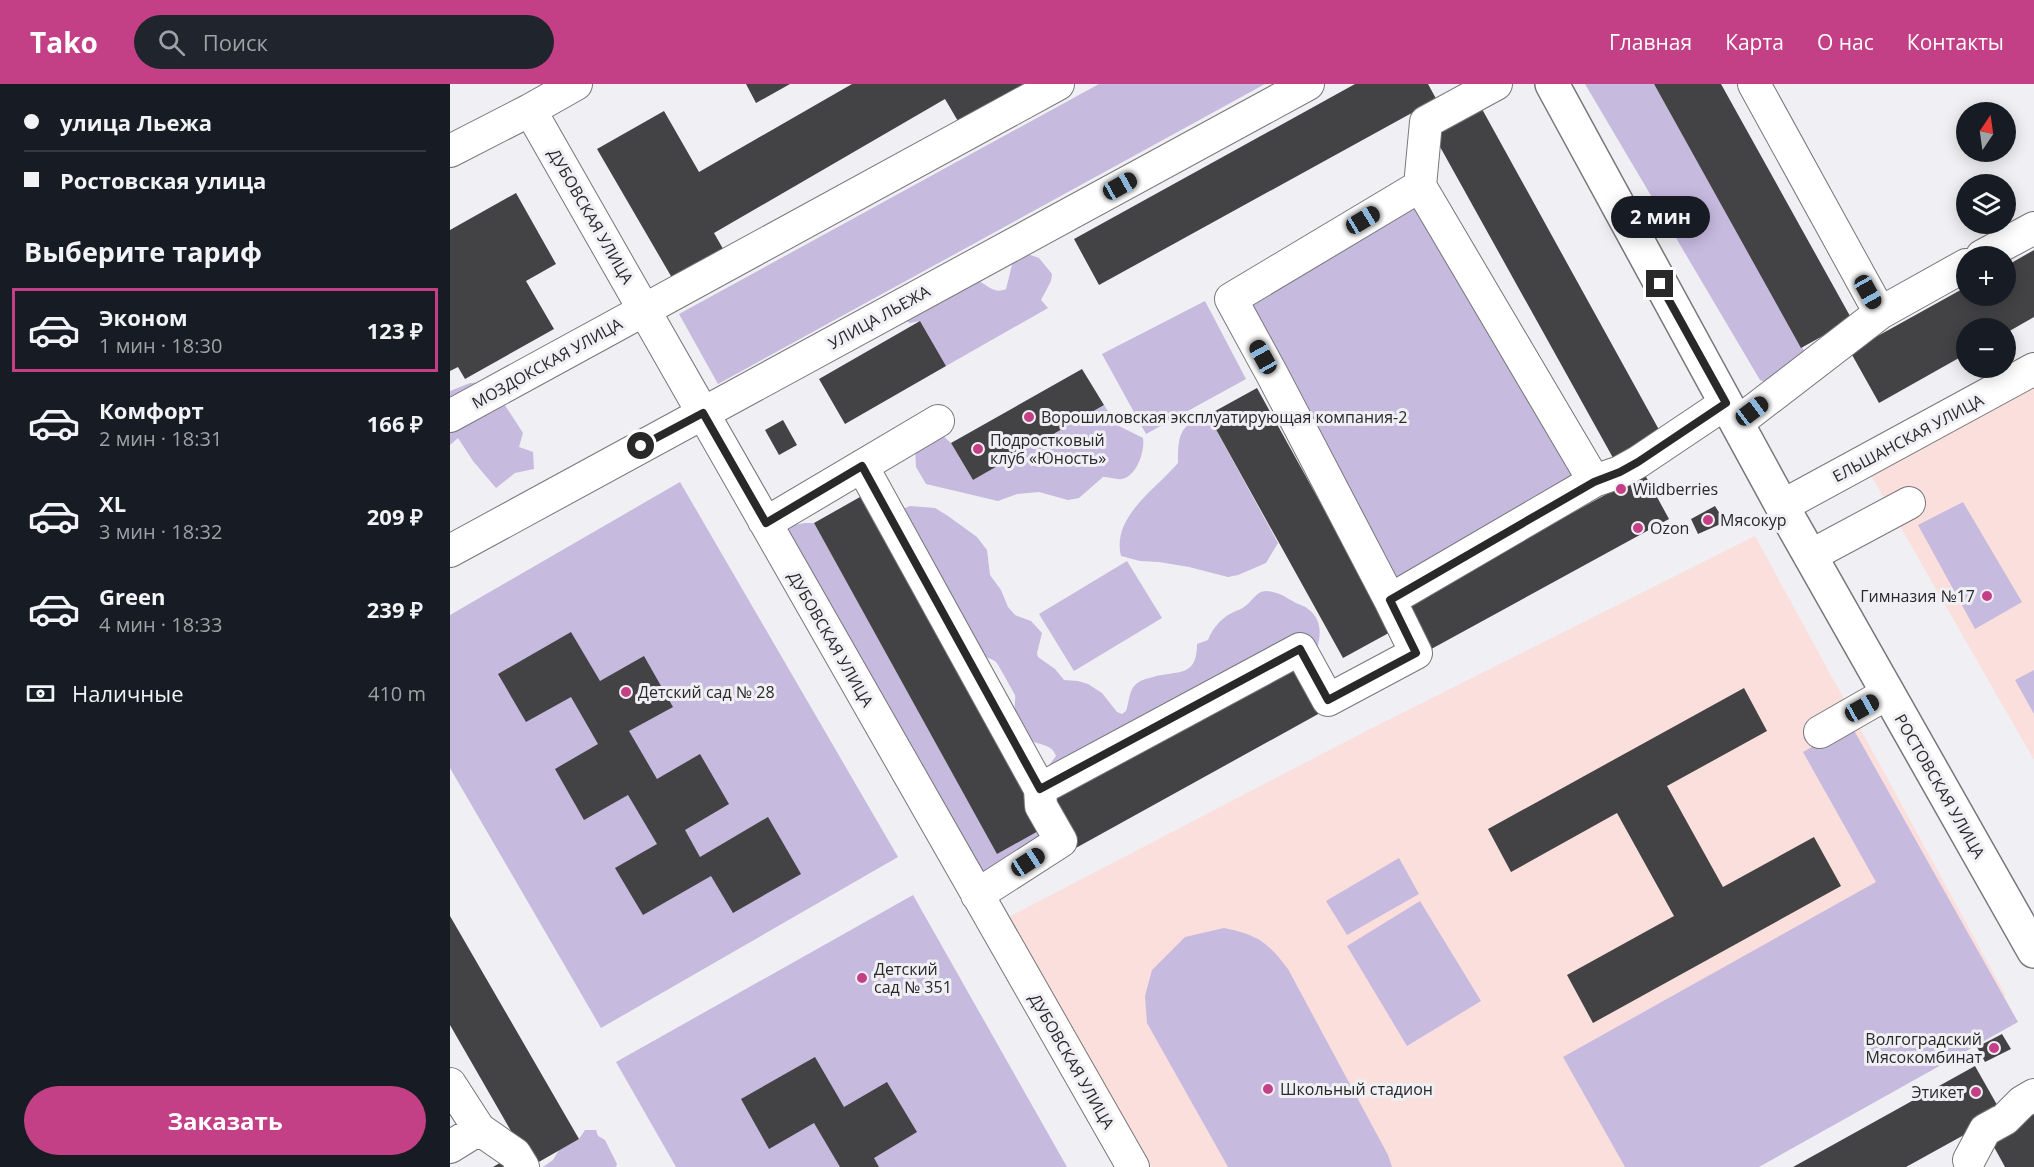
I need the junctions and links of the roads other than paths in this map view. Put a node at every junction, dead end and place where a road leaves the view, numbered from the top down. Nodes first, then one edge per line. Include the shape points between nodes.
1 (576, 84) edge
2 (1058, 84) edge
3 (1308, 84) edge
4 (1496, 84) edge
5 (1552, 84) edge
6 (1754, 84) edge
7 (530, 110) junction
8 (450, 151) edge
9 (1420, 186) junction
10 (2034, 228) edge
11 (2001, 246) edge
12 (1956, 271) edge
13 (644, 309) junction
14 (1880, 313) junction
15 (2034, 369) edge
16 (703, 413) junction
17 (1731, 413) junction
18 (450, 416) edge
19 (938, 421) dead end
20 (862, 466) junction
21 (1594, 482) junction
22 (1909, 503) dead end
23 (1782, 506) junction
24 (764, 521) junction
25 (450, 551) edge
26 (1810, 556) junction
27 (1390, 600) junction
28 (1888, 693) junction
29 (1820, 732) dead end
30 (1040, 789) junction
31 (977, 895) junction
32 (2034, 951) edge
33 (450, 1084) edge
34 (2034, 1095) edge
35 (479, 1129) junction
36 (450, 1147) edge
37 (1967, 1165) edge
38 (523, 1167) edge
39 (1133, 1167) edge

1 - 7 street
2 - 13 street, МОЗДОКСКАЯ УЛИЦА
3 - 16 street, УЛИЦА ЛЬЕЖА
4 - 9 street via 1426,122
5 - 17 main road, РОСТОВСКАЯ УЛИЦА
6 - 14 street
7 - 8 street
7 - 13 street, ДУБОВСКАЯ УЛИЦА
9 - 21 street
9 - 27 street via 1231,299
10 - 11 street
12 - 14 street
13 - 16 street, ДУБОВСКАЯ УЛИЦА
13 - 18 street, МОЗДОКСКАЯ УЛИЦА
14 - 17 street
15 - 23 street, ЕЛЬШАНСКАЯ УЛИЦА
16 - 24 street, ДУБОВСКАЯ УЛИЦА
16 - 25 street, УЛИЦА ЛЬЕЖА
17 - 21 street
17 - 23 main road, РОСТОВСКАЯ УЛИЦА
19 - 20 street
20 - 24 street
20 - 30 street
21 - 27 street
22 - 26 street
23 - 26 main road, РОСТОВСКАЯ УЛИЦА
24 - 31 street, ДУБОВСКАЯ УЛИЦА
26 - 28 main road, РОСТОВСКАЯ УЛИЦА
27 - 30 street via 1416,653 1328,700 1300,649
28 - 29 street
28 - 32 main road, РОСТОВСКАЯ УЛИЦА
30 - 31 street via 1041,806 1061,841
31 - 39 street, ДУБОВСКАЯ УЛИЦА
33 - 35 street
34 - 37 street via 1985,1130
35 - 36 street
35 - 38 street via 515,1154

